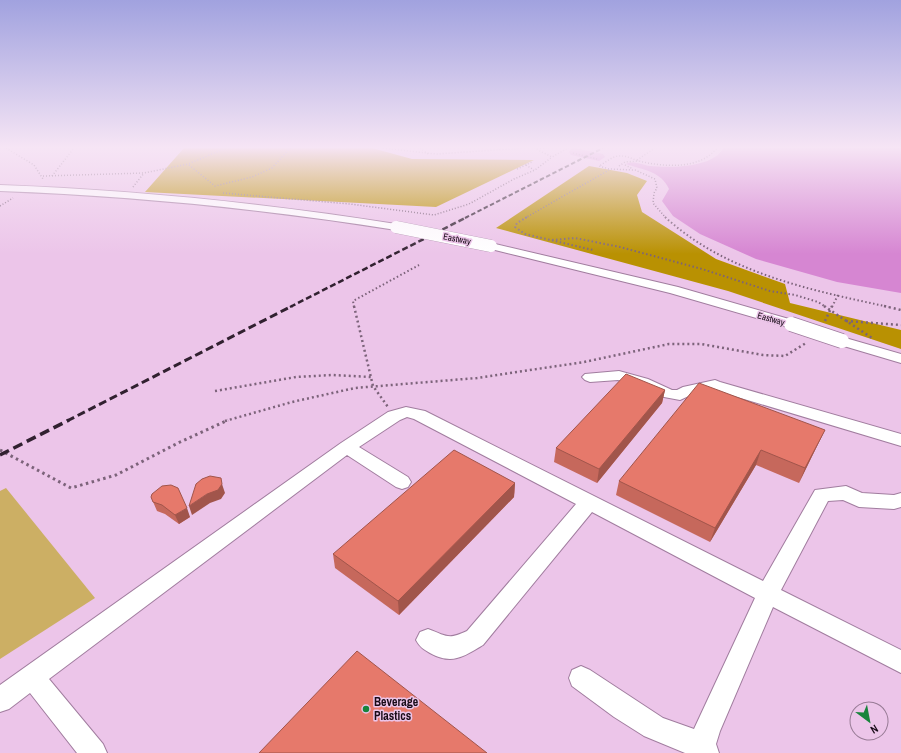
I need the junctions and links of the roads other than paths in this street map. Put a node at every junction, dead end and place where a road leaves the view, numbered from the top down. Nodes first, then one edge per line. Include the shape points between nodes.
1 (0, 188) edge
2 (901, 359) edge
3 (590, 377) dead end
4 (901, 440) edge
5 (347, 447) junction
6 (402, 482) dead end
7 (901, 500) edge
8 (590, 502) junction
9 (768, 593) junction
10 (428, 640) dead end
11 (901, 662) edge
12 (32, 677) junction
13 (580, 678) dead end
14 (0, 700) edge
15 (704, 748) edge
16 (94, 753) edge

1 - 2 street, Eastway, bridge via 84,190 179,197 248,204 396,227 491,246 653,285
3 - 4 street via 618,375 643,382 669,394 680,395 688,390 715,385
5 - 6 street
5 - 8 street via 394,416 406,412 419,415
5 - 12 street
7 - 9 street via 859,500 846,493 822,495
8 - 9 street
8 - 10 street via 475,638 458,647 445,649
9 - 11 street
9 - 15 street
12 - 14 street
12 - 16 street
13 - 15 street via 656,729

